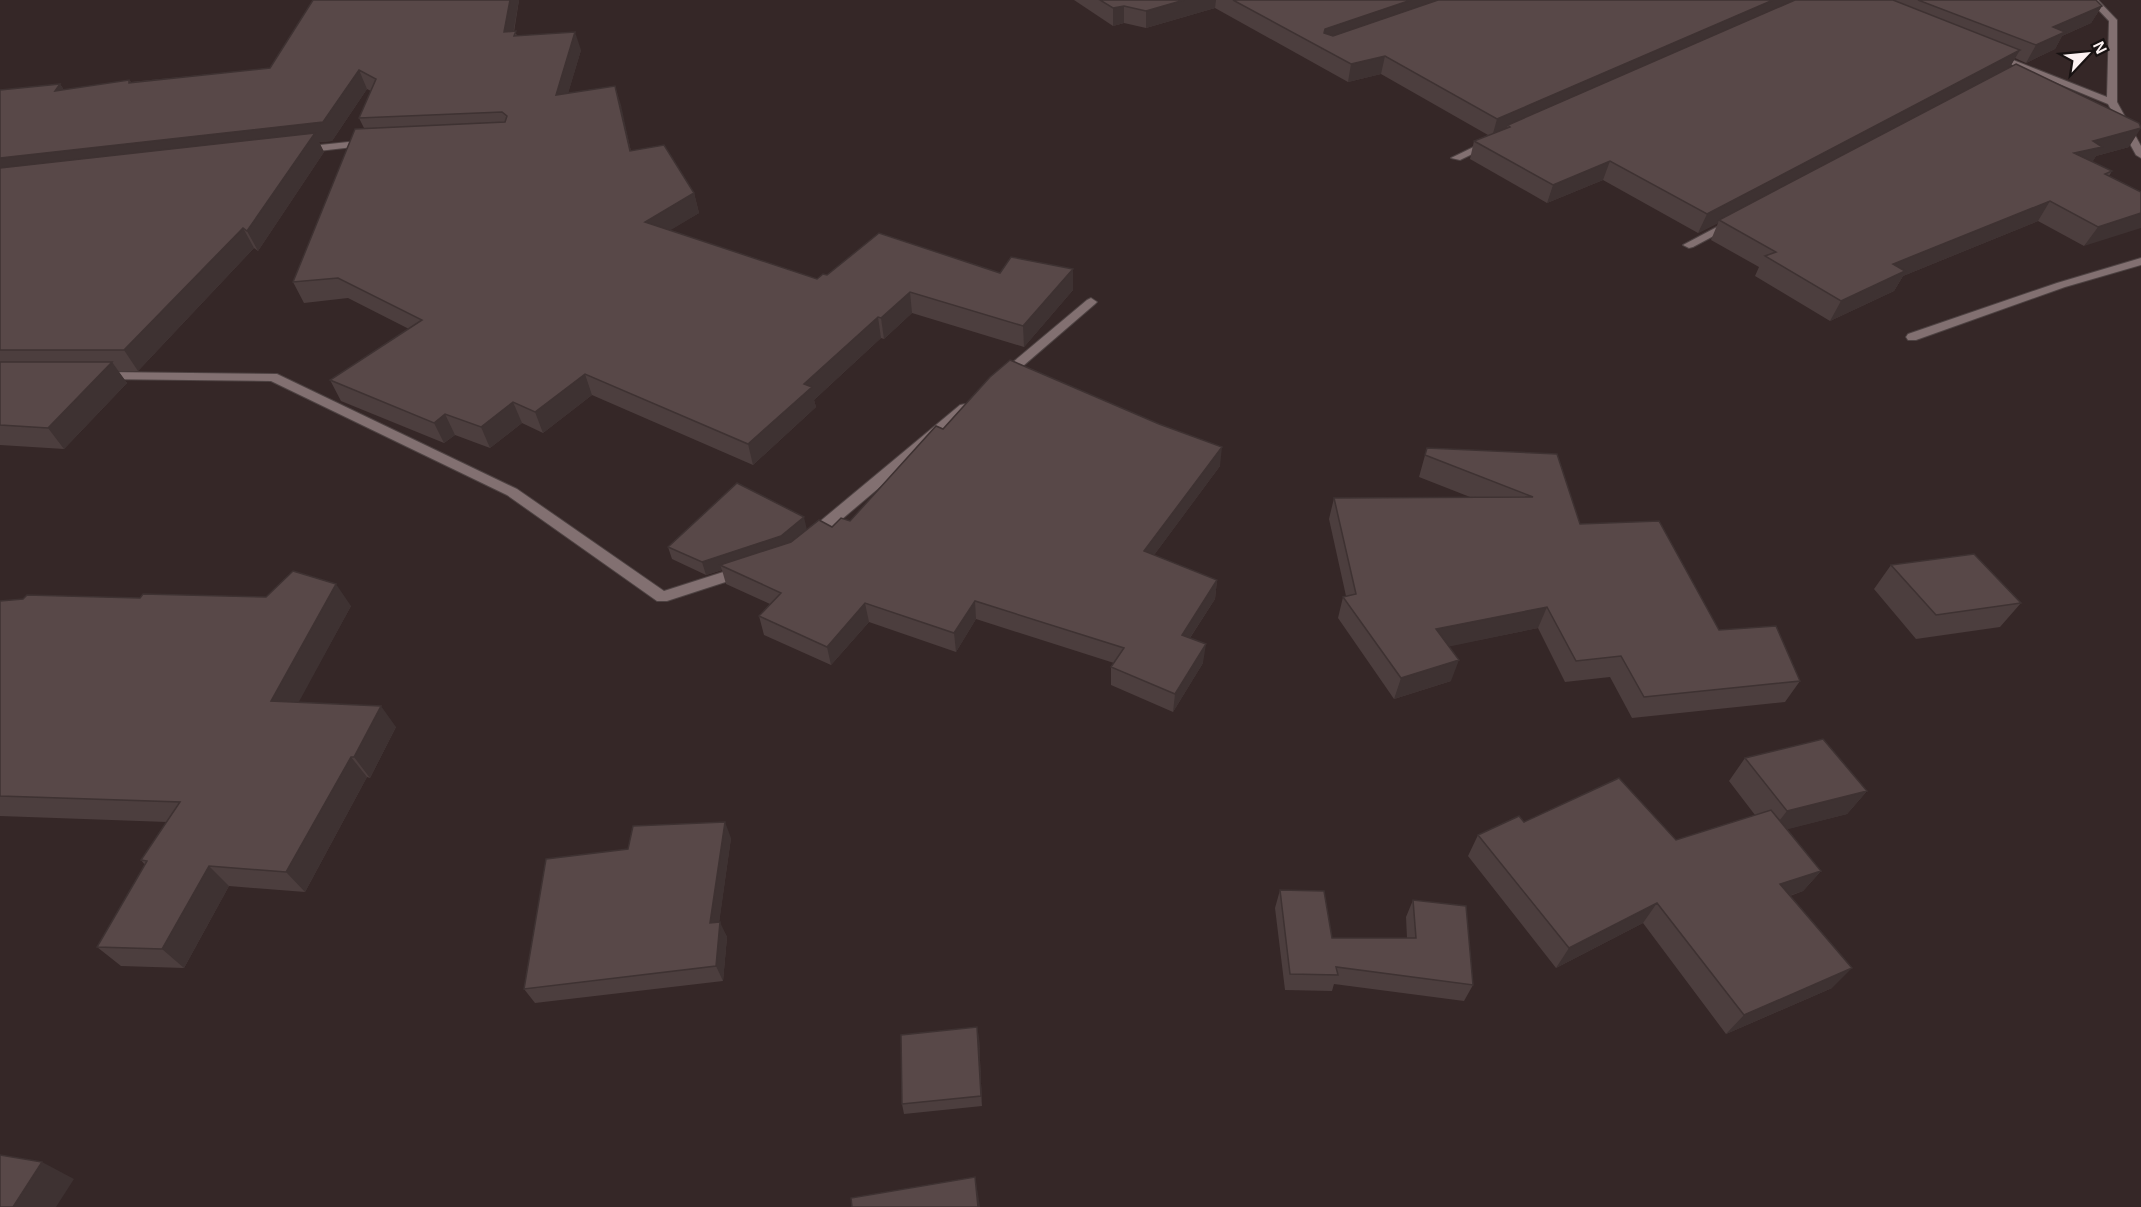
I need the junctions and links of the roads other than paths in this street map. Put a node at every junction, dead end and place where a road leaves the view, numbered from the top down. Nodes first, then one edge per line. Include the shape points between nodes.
1 (2093, 0) edge
2 (1980, 50) edge
3 (2023, 67) junction
4 (2013, 72) edge
5 (2112, 102) junction
6 (1500, 139) edge
7 (384, 142) edge
8 (291, 151) edge
9 (2141, 155) edge
10 (1456, 158) dead end
11 (1741, 218) edge
12 (1689, 246) dead end
13 (2141, 261) edge
14 (1091, 302) dead end
15 (1912, 337) dead end
16 (83, 376) edge
17 (991, 386) edge
18 (973, 402) edge
19 (800, 547) edge
20 (758, 565) edge

1 - 5 street via 2113,20
2 - 3 street
3 - 4 street
3 - 5 street
5 - 9 street
6 - 10 street
7 - 8 street
11 - 12 street
13 - 15 street
14 - 17 street
16 - 20 street via 273,377 512,492 662,597
18 - 19 street

